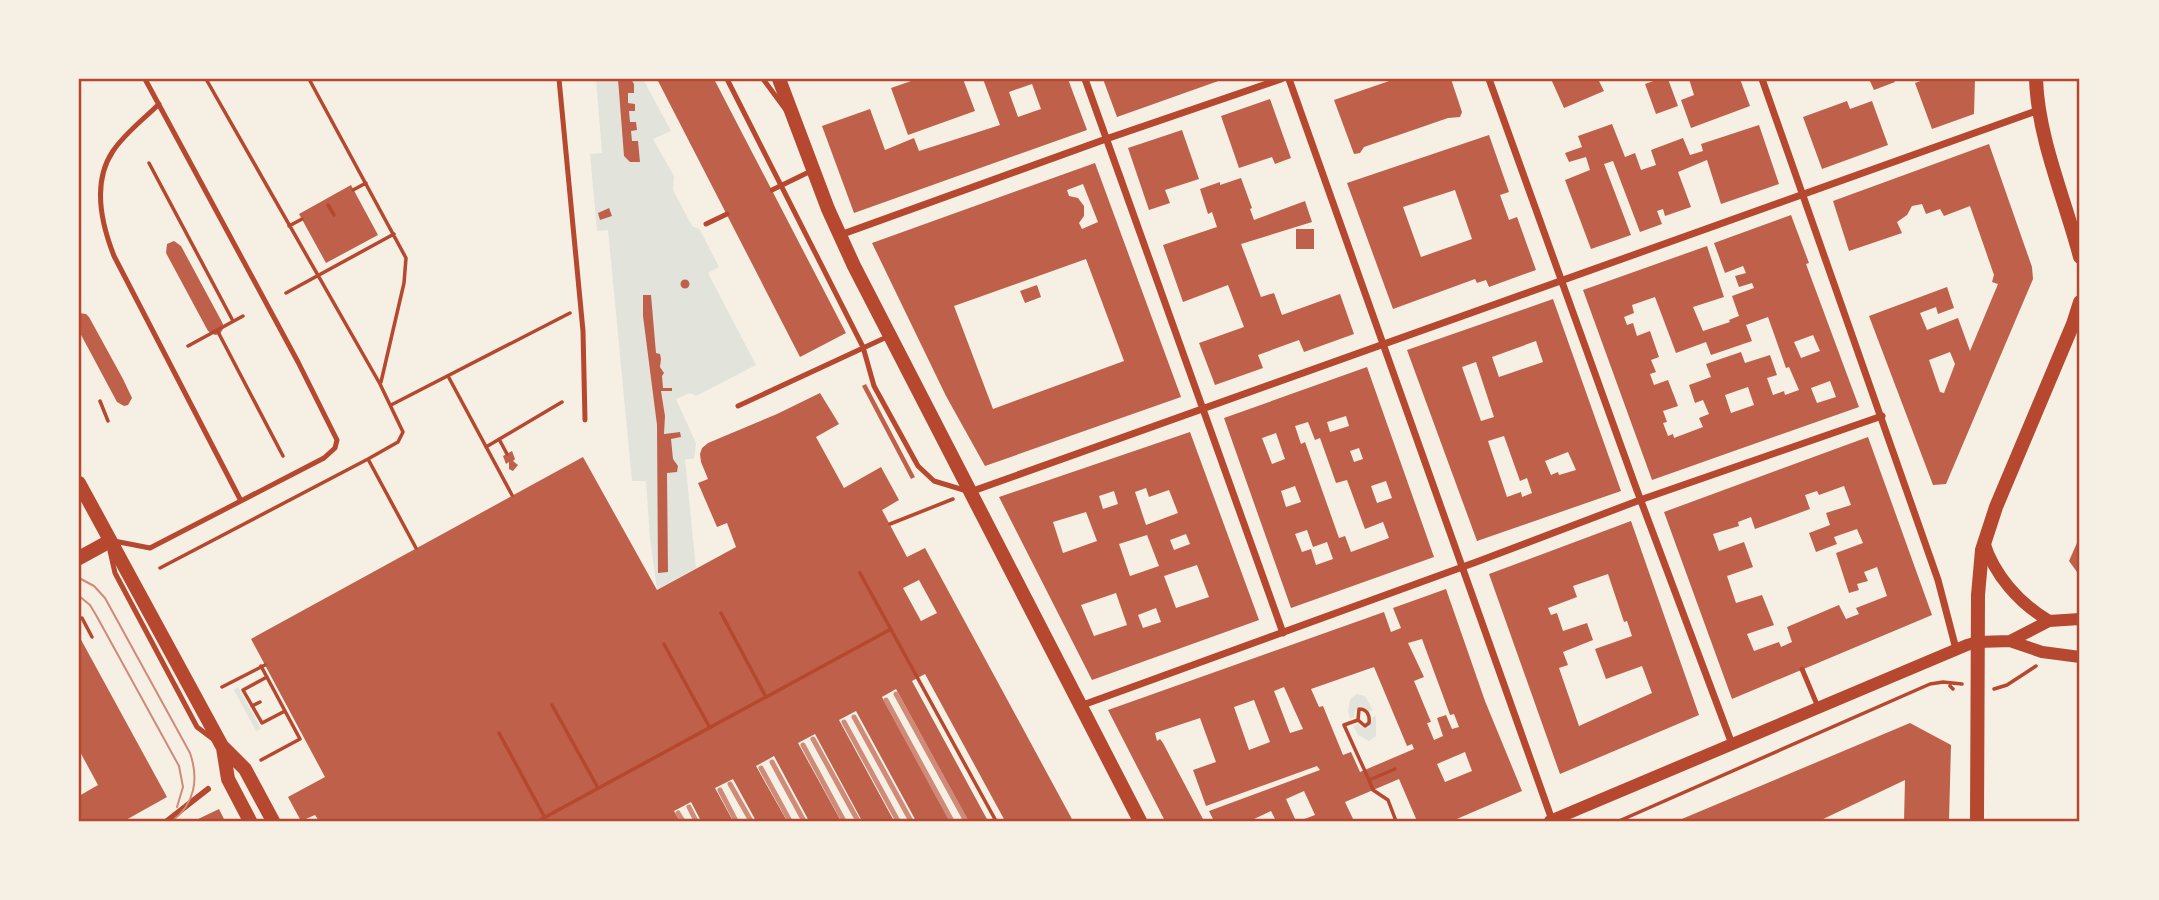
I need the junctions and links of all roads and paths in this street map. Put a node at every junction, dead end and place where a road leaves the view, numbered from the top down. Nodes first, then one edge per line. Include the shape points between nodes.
1 (145, 79) edge
2 (309, 79) edge
3 (559, 79) edge
4 (727, 79) edge
5 (763, 79) edge
6 (779, 79) edge
7 (1084, 79) edge
8 (1280, 79) edge
9 (1289, 79) edge
10 (1489, 79) edge
11 (1762, 79) edge
12 (2036, 79) edge
13 (159, 104) junction
14 (2039, 110) junction
15 (794, 118) junction
16 (1106, 139) junction
17 (149, 163) dead end
18 (813, 169) junction
19 (366, 183) junction
20 (781, 185) junction
21 (353, 190) dead end
22 (772, 190) dead end
23 (1803, 194) junction
24 (328, 205) dead end
25 (727, 214) dead end
26 (334, 215) dead end
27 (302, 219) dead end
28 (706, 224) dead end
29 (289, 226) dead end
30 (394, 234) junction
31 (840, 235) junction
32 (2080, 257) edge
33 (1561, 280) junction
34 (286, 293) dead end
35 (2080, 307) edge
36 (570, 313) dead end
37 (243, 316) dead end
38 (233, 321) junction
39 (217, 330) junction
40 (889, 336) junction
41 (1383, 344) junction
42 (188, 346) dead end
43 (863, 347) junction
44 (448, 376) junction
45 (380, 384) dead end
46 (100, 401) dead end
47 (562, 402) dead end
48 (391, 405) dead end
49 (738, 406) dead end
50 (1204, 409) junction
51 (1882, 416) junction
52 (585, 420) dead end
53 (108, 421) dead end
54 (499, 439) junction
55 (486, 447) junction
56 (507, 454) dead end
57 (283, 456) dead end
58 (368, 459) dead end
59 (79, 483) edge
60 (299, 488) dead end
61 (970, 492) junction
62 (303, 494) dead end
63 (512, 495) dead end
64 (1640, 500) junction
65 (241, 501) junction
66 (890, 524) dead end
67 (110, 541) junction
68 (1984, 541) junction
69 (416, 548) dead end
70 (80, 555) edge
71 (1462, 567) junction
72 (860, 573) dead end
73 (721, 613) dead end
74 (82, 618) dead end
75 (2080, 619) edge
76 (2049, 621) junction
77 (891, 629) junction
78 (1283, 633) junction
79 (92, 637) dead end
80 (2010, 641) junction
81 (1978, 642) junction
82 (664, 644) dead end
83 (1956, 649) junction
84 (2080, 657) edge
85 (1802, 668) dead end
86 (267, 677) junction
87 (2007, 685) dead end
88 (222, 687) dead end
89 (1979, 687) junction
90 (766, 697) junction
91 (260, 702) dead end
92 (552, 705) dead end
93 (252, 706) junction
94 (1080, 706) junction
95 (1818, 707) junction
96 (285, 711) junction
97 (1358, 720) junction
98 (710, 728) junction
99 (499, 733) dead end
100 (1732, 744) junction
101 (222, 746) junction
102 (261, 760) dead end
103 (1395, 769) dead end
104 (1369, 780) junction
105 (598, 788) junction
106 (208, 789) dead end
107 (545, 818) junction
108 (167, 821) edge
109 (250, 821) edge
110 (273, 821) edge
111 (538, 821) edge
112 (996, 821) edge
113 (1140, 821) edge
114 (1396, 821) edge
115 (1551, 821) edge
116 (1619, 821) edge
117 (1977, 821) edge

1 - 13 lane
2 - 19 path
3 - 52 lane via 584,345
4 - 20 lane
5 - 15 lane
6 - 15 main road
7 - 16 street
8 - 16 street
9 - 41 street
10 - 33 street
11 - 23 street
12 - 14 main road
13 - 65 lane via 108,158 100,197 104,223 114,256
13 - 65 lane via 337,440 324,458
14 - 23 street
14 - 32 main road
15 - 18 main road
16 - 31 street
16 - 50 street
17 - 38 path
18 - 20 lane
18 - 31 main road
19 - 21 path
19 - 30 path
20 - 22 lane
20 - 43 lane
23 - 33 street
23 - 51 street
24 - 26 path
25 - 28 lane
27 - 29 path
30 - 34 path
30 - 45 path via 405,258 404,283
31 - 40 main road
33 - 41 street
33 - 64 street
35 - 68 main road
36 - 44 path
37 - 38 path
38 - 39 path
39 - 42 path
39 - 57 path
40 - 43 lane
40 - 61 main road
41 - 50 street
41 - 71 street
43 - 49 lane
43 - 61 lane via 874,386 918,466 934,481
44 - 48 path
44 - 55 path
46 - 53 path
47 - 54 path
50 - 61 street
50 - 78 street
51 - 64 street
51 - 83 street via 1944,595
54 - 55 path
54 - 56 path
55 - 63 path
58 - 69 path
59 - 67 main road
60 - 62 path
61 - 66 path
61 - 94 main road
64 - 71 street
64 - 100 street
65 - 67 lane via 150,548
67 - 70 main road
67 - 101 main road
68 - 76 street via 1997,573
68 - 81 main road
71 - 78 street
71 - 115 street
72 - 77 path
73 - 90 path
74 - 79 path
75 - 76 street
76 - 80 street
77 - 90 path
77 - 112 path
78 - 94 street
80 - 81 street
80 - 84 street via 2042,652
81 - 83 street
81 - 89 main road
82 - 98 path
83 - 95 street
85 - 95 lane
86 - 88 path via 263,666
86 - 93 path via 243,690
86 - 96 path
87 - 89 path
89 - 116 path via 1930,684
89 - 117 main road
90 - 98 path
91 - 93 path
92 - 105 path
93 - 96 path via 262,723
94 - 113 main road
95 - 100 street
96 - 102 path via 300,739
97 - 97 path via 1359,709 1370,718 1365,726
97 - 104 path via 1344,725
98 - 105 path
99 - 107 path
100 - 115 street
101 - 109 main road via 228,779
101 - 110 main road via 245,769
103 - 104 path
104 - 114 path via 1373,790 1388,800
105 - 107 path
106 - 108 street
107 - 111 path

